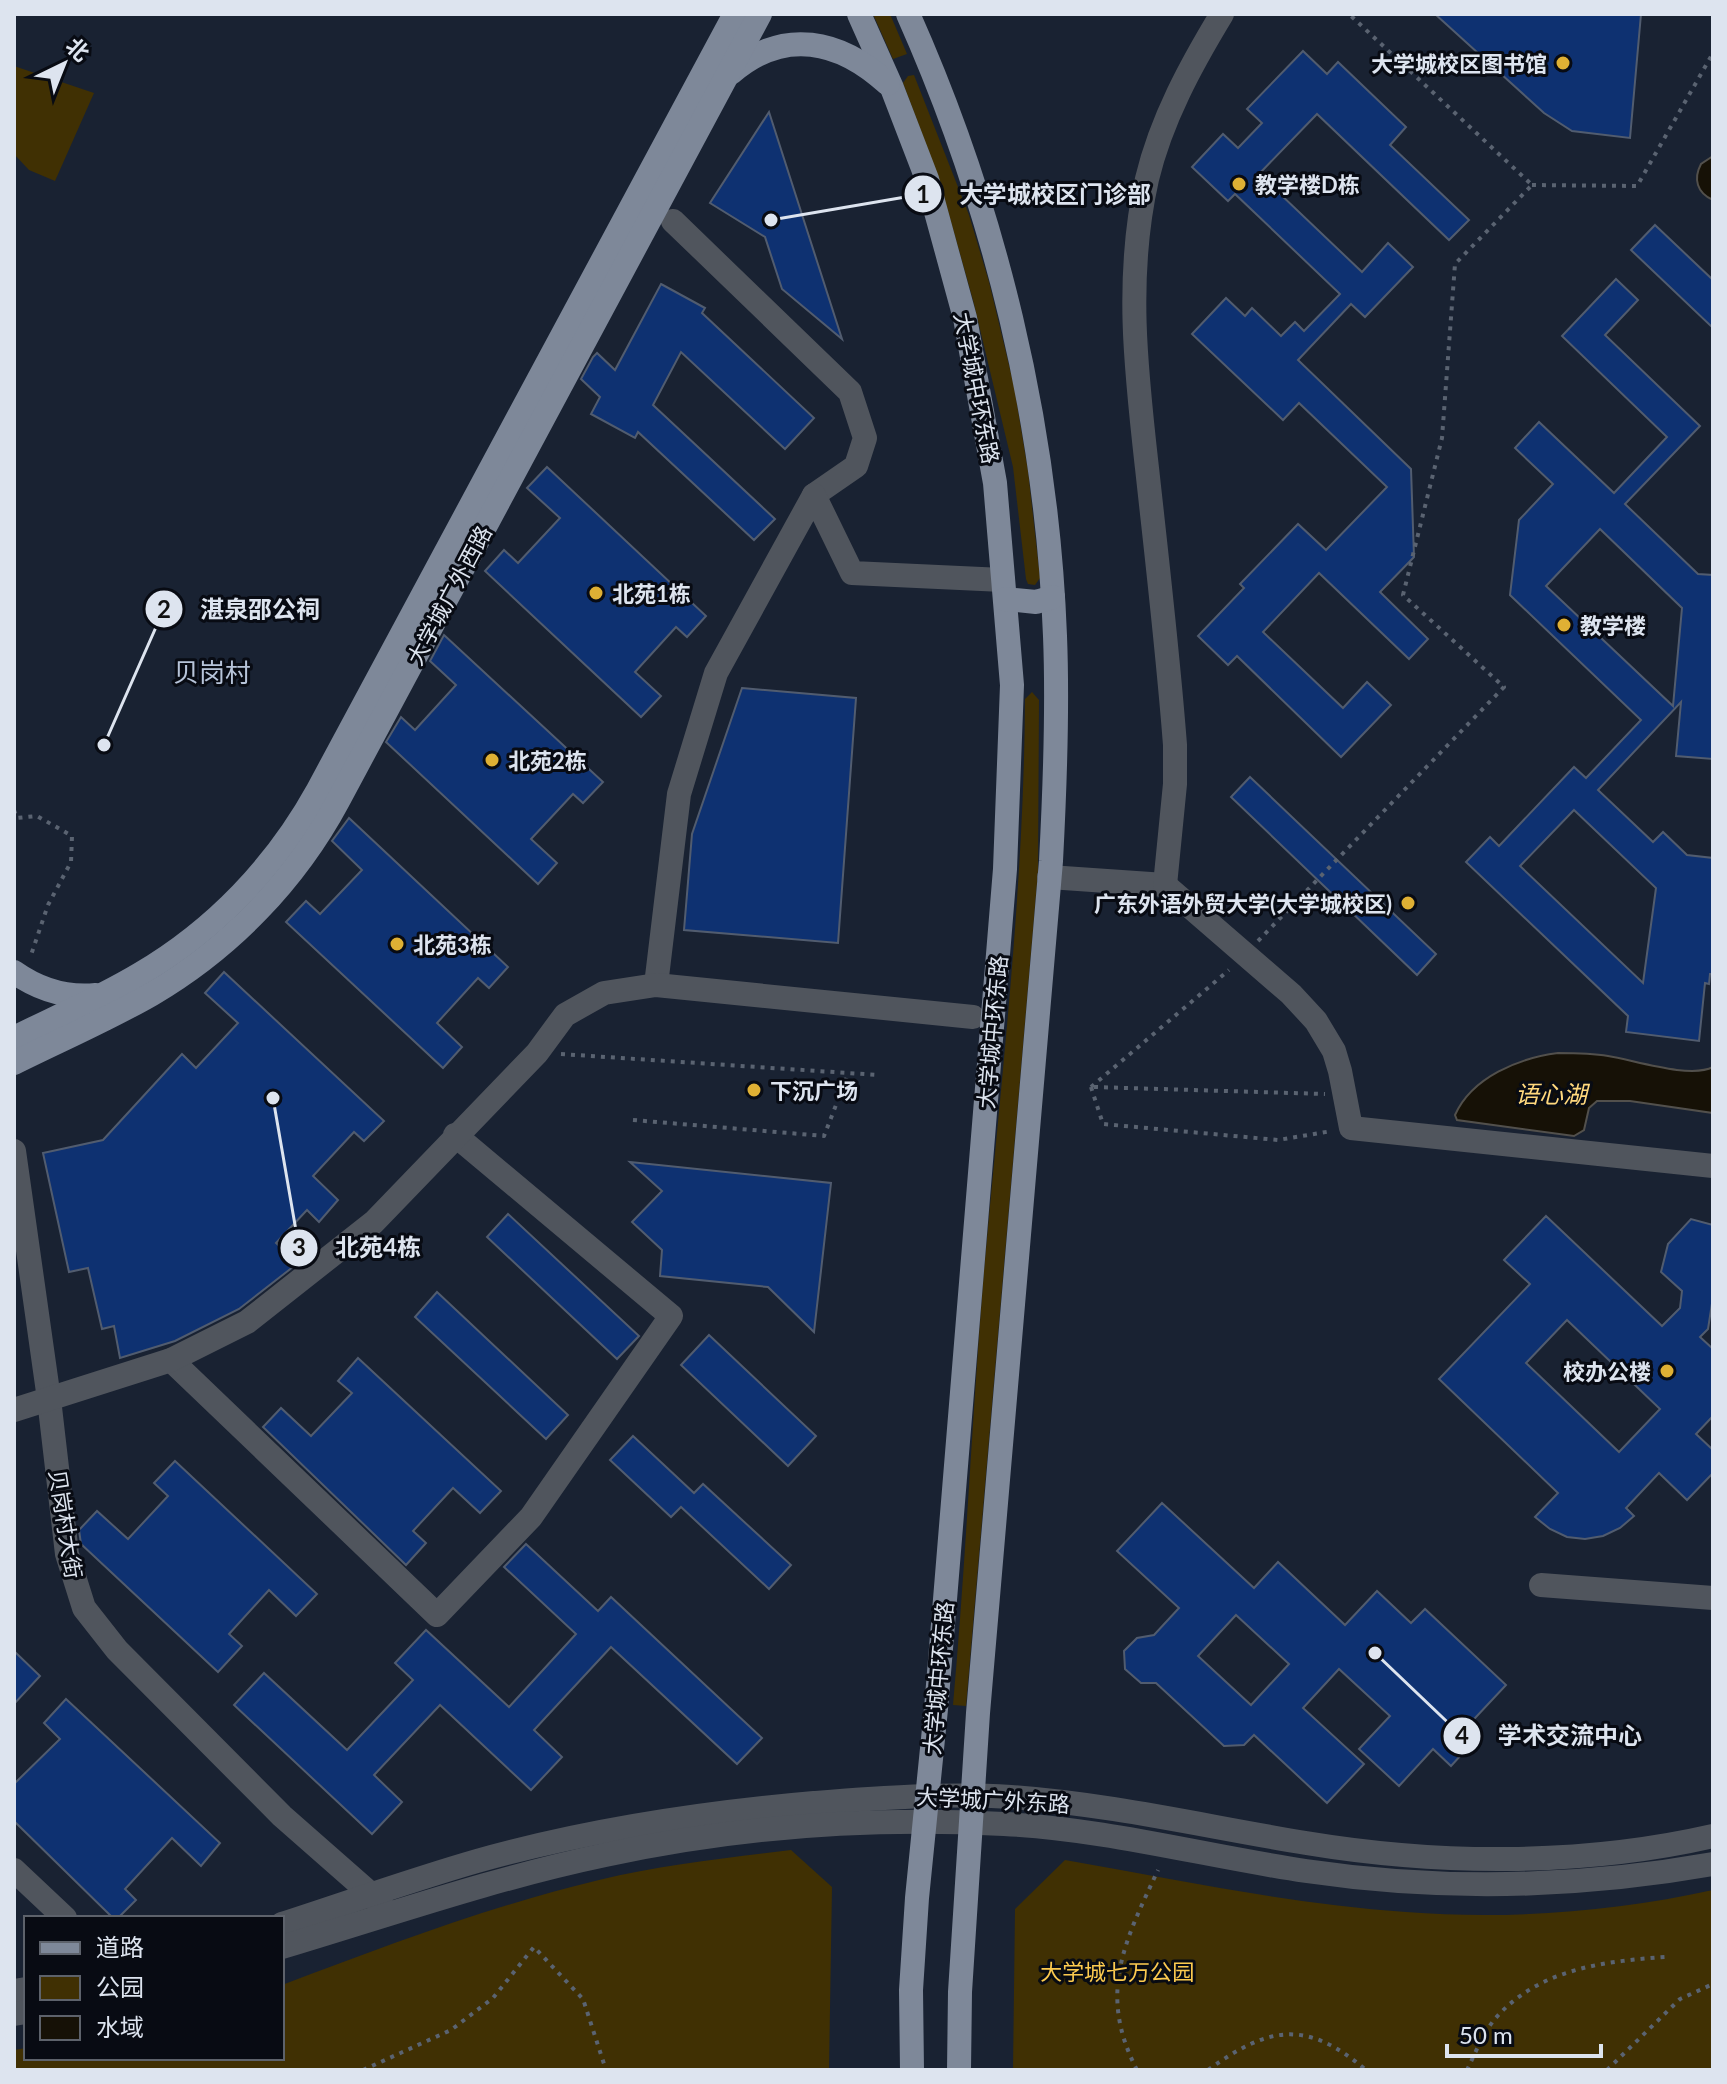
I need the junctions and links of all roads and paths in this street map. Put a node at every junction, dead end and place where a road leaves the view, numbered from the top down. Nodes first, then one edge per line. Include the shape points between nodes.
1 (735, 14) edge
2 (760, 14) edge
3 (859, 14) edge
4 (908, 14) edge
5 (1222, 14) edge
6 (1349, 14) edge
7 (1713, 53) edge
8 (928, 60) junction
9 (727, 77) junction
10 (890, 83) junction
11 (1532, 185) junction
12 (673, 221) dead end
13 (814, 495) junction
14 (1004, 589) junction
15 (1053, 597) junction
16 (1011, 676) junction
17 (1056, 676) junction
18 (14, 810) edge
19 (1049, 877) junction
20 (1165, 885) junction
21 (1245, 954) junction
22 (22, 963) edge
23 (656, 985) junction
24 (106, 992) junction
25 (973, 1017) dead end
26 (14, 1038) edge
27 (551, 1053) dead end
28 (14, 1063) edge
29 (848, 1073) junction
30 (878, 1075) dead end
31 (1091, 1087) junction
32 (1346, 1095) junction
33 (633, 1120) dead end
34 (1351, 1128) junction
35 (455, 1135) junction
36 (14, 1151) edge
37 (1713, 1166) edge
38 (17, 1181) edge
39 (171, 1360) junction
40 (49, 1399) junction
41 (14, 1410) edge
42 (1541, 1585) dead end
43 (1713, 1598) edge
44 (928, 1794) junction
45 (972, 1796) junction
46 (925, 1821) junction
47 (970, 1823) junction
48 (1713, 1836) edge
49 (1713, 1864) edge
50 (14, 1870) edge
51 (1158, 1870) dead end
52 (373, 1895) junction
53 (391, 1913) junction
54 (63, 1916) edge
55 (284, 1923) edge
56 (284, 1946) edge
57 (1666, 1957) dead end
58 (1713, 1984) edge
59 (363, 2070) edge
60 (606, 2070) edge
61 (912, 2070) edge
62 (959, 2070) edge
63 (1137, 2070) edge
64 (1208, 2070) edge
65 (1366, 2070) edge
66 (1467, 2070) edge
67 (1607, 2070) edge

1 - 24 main road, 大学城广外西路 via 306,812 232,904 177,950
2 - 9 main road, 大学城广外西路
3 - 10 main road, 大学城中环东路
4 - 8 main road, 大学城中环东路
5 - 20 street via 1192,63 1157,147 1134,272 1135,363 1175,745
6 - 11 path
7 - 11 path via 1637,186
8 - 10 main road via 900,68
8 - 15 main road, 大学城中环东路 via 986,226 1017,342 1034,429
9 - 10 main road via 766,51 808,43 848,55
9 - 28 main road, 大学城广外西路 via 302,858 259,910 190,968 153,993
10 - 14 main road, 大学城中环东路 via 927,179 965,318 995,483
11 - 21 path via 1455,264 1442,438 1403,595 1504,687
12 - 13 street via 850,392 865,438 856,466
13 - 14 street via 852,573
13 - 23 street via 716,673 679,794
14 - 15 main road via 1036,602
14 - 16 main road, 大学城中环东路
15 - 17 main road, 大学城中环东路
16 - 17 main road
16 - 44 main road, 大学城中环东路 via 1005,869
17 - 19 main road, 大学城中环东路
18 - 22 path via 17,818 37,816 72,836 71,862
19 - 20 street
19 - 45 main road, 大学城中环东路
20 - 21 street
21 - 31 path
21 - 32 street via 1316,1021 1334,1051
22 - 24 main road via 34,985 62,994
23 - 25 street
23 - 35 street via 604,993 565,1015 537,1053
24 - 26 main road, 大学城广外西路
27 - 29 path
29 - 30 path
29 - 33 path via 824,1136
31 - 32 path
31 - 34 path via 1103,1124 1278,1140
32 - 34 street
34 - 37 street
35 - 39 street via 374,1222 247,1322
35 - 39 street via 671,1316 531,1517 437,1615
36 - 38 street, 贝岗村大街
38 - 40 street, 贝岗村大街
39 - 40 street
40 - 41 street
40 - 52 street, 贝岗村大街 via 67,1554 84,1608 117,1650 282,1816
42 - 43 street
44 - 45 street, 大学城广外东路
44 - 46 main road, 大学城中环东路
44 - 52 street, 大学城广外东路 via 669,1820 533,1847
45 - 47 main road, 大学城中环东路
45 - 48 street, 大学城广外东路 via 1063,1801 1308,1844 1426,1856 1593,1853
46 - 47 street, 大学城广外东路
46 - 53 street, 大学城广外东路 via 749,1833 608,1854
46 - 61 main road, 大学城中环东路 via 911,1990
47 - 49 street, 大学城广外东路 via 1060,1828 1304,1871 1424,1883 1596,1880
47 - 62 main road, 大学城中环东路
50 - 54 street
51 - 63 path via 1117,1971 1117,2010
52 - 53 street, 贝岗村大街
52 - 55 street, 大学城广外东路
53 - 56 street, 大学城广外东路
57 - 66 path via 1584,1967 1530,1989 1494,2020
58 - 67 path via 1680,1999
59 - 60 path via 451,2030 493,1998 534,1947 583,1999
64 - 65 path via 1270,2035 1297,2034 1350,2057

